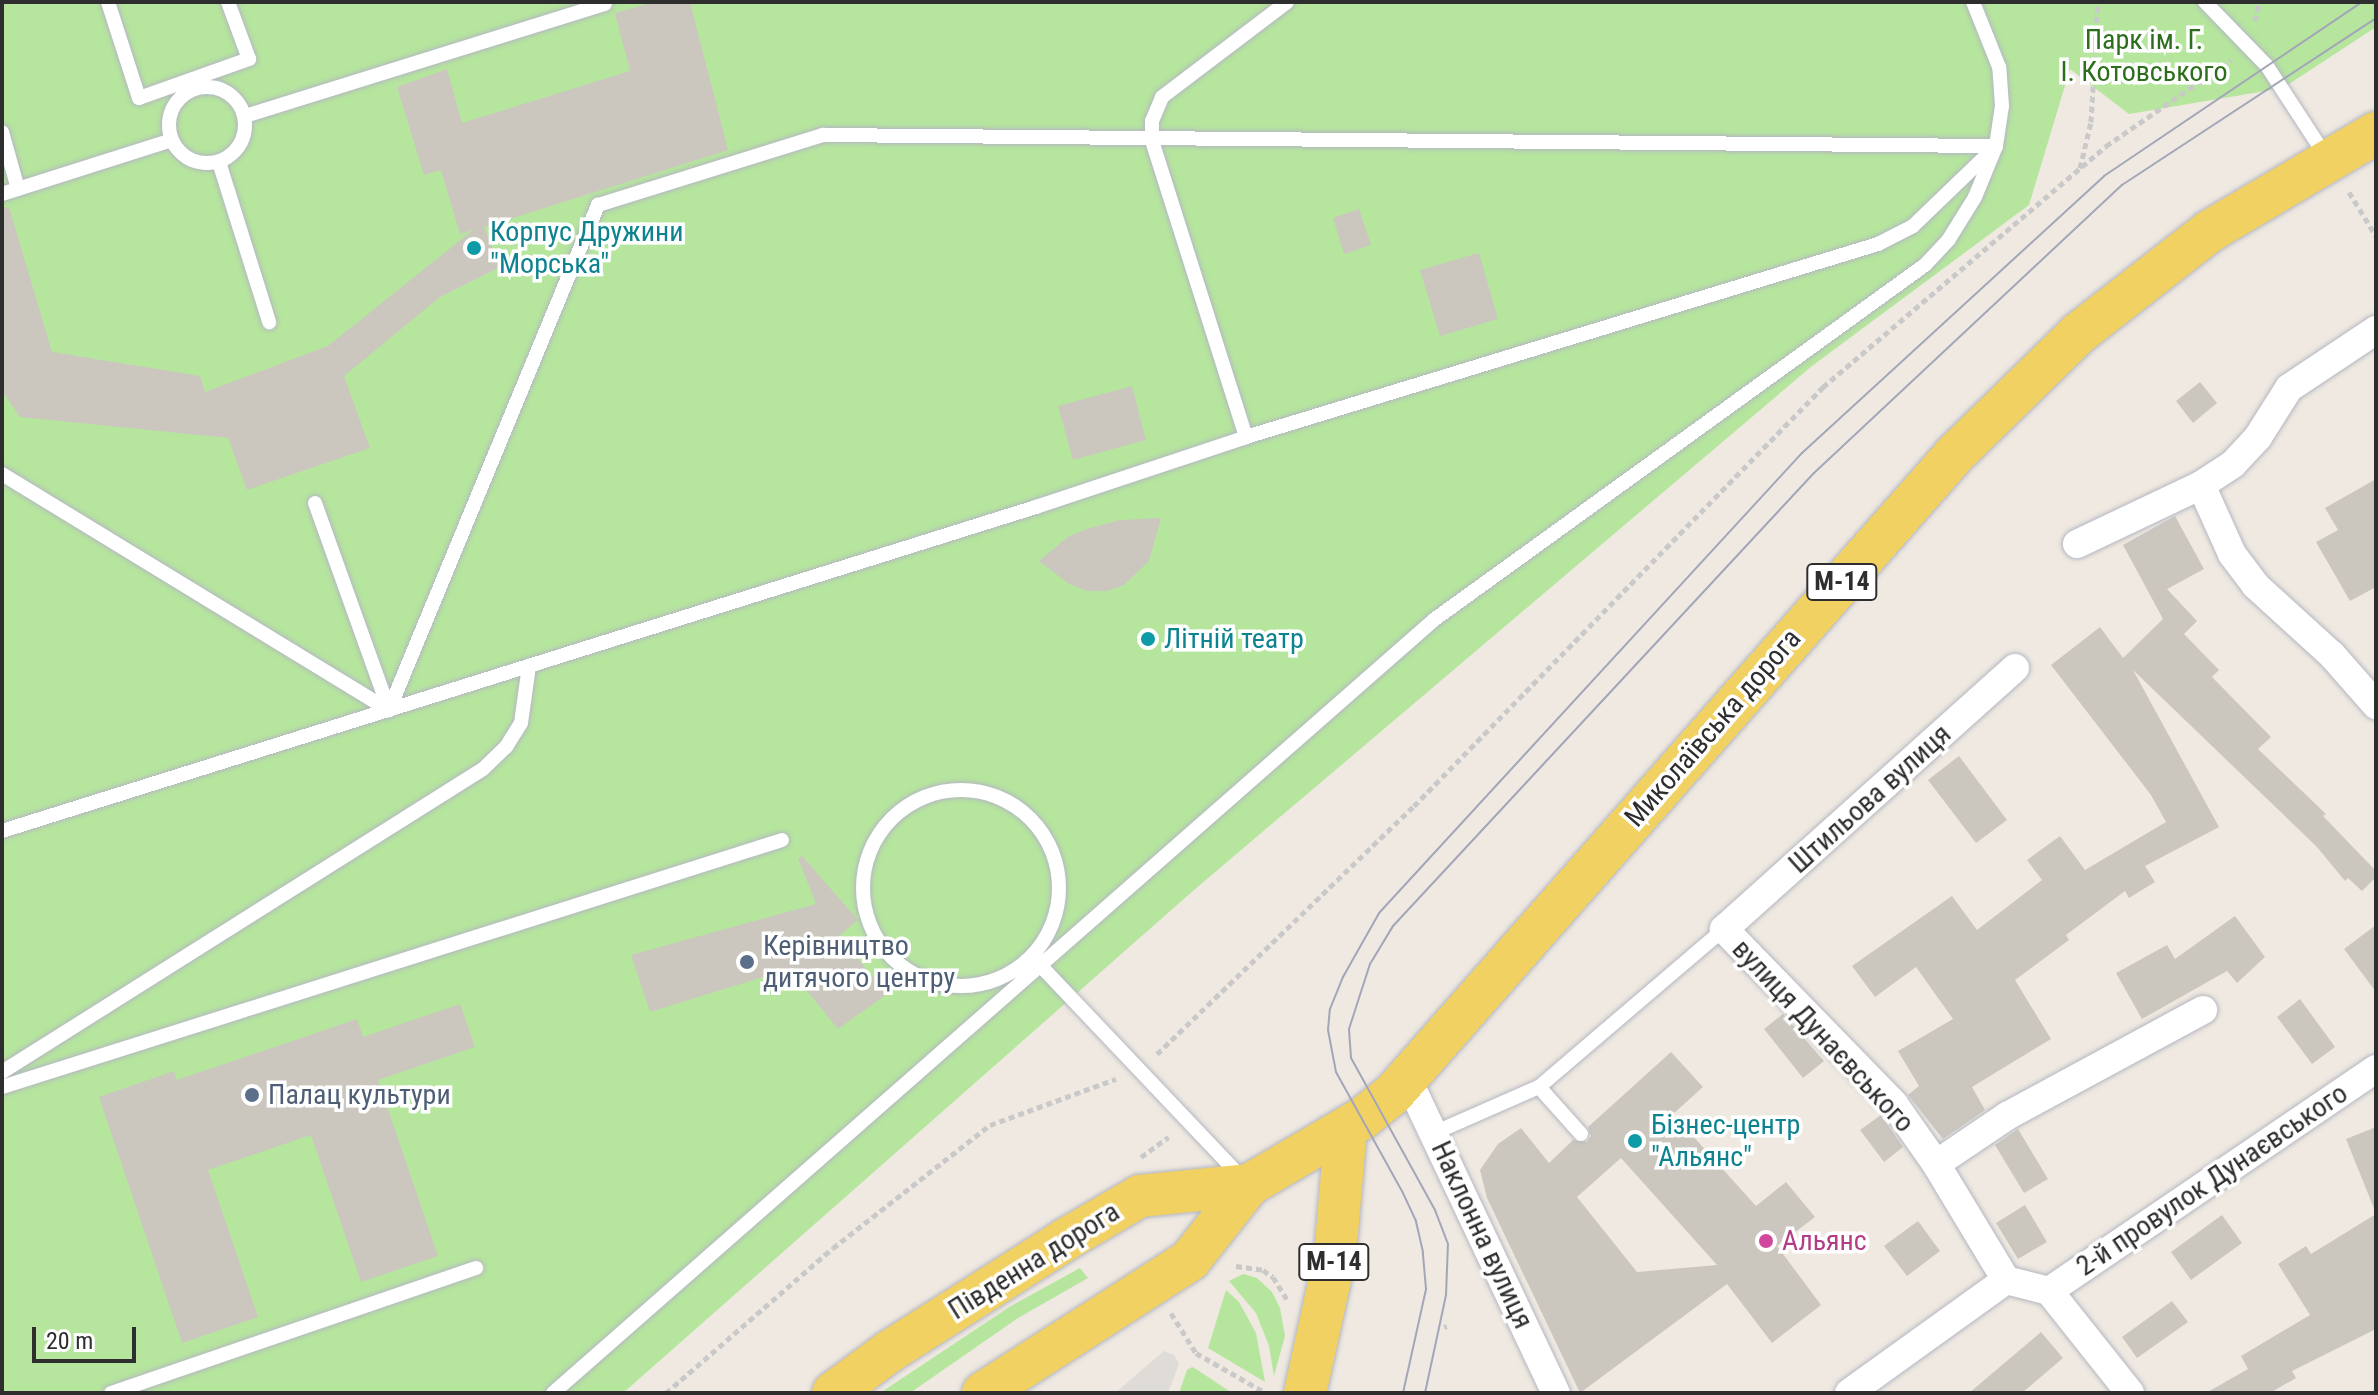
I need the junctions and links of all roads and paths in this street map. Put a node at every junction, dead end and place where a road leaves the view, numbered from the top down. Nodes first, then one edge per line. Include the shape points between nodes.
1 (108, 2) edge
2 (228, 2) edge
3 (1287, 2) edge
4 (1973, 2) edge
5 (2098, 2) edge
6 (2205, 2) edge
7 (605, 4) dead end
8 (2250, 48) junction
9 (192, 84) junction
10 (245, 116) junction
11 (2, 132) edge
12 (2376, 133) edge
13 (172, 140) junction
14 (1152, 140) junction
15 (1996, 146) junction
16 (2329, 161) junction
17 (219, 162) junction
18 (2080, 169) junction
19 (18, 189) junction
20 (2, 194) edge
21 (2376, 236) edge
22 (269, 322) dead end
23 (2376, 330) edge
24 (1246, 437) junction
25 (2, 474) edge
26 (2201, 485) junction
27 (315, 503) dead end
28 (2077, 544) dead end
29 (529, 666) junction
30 (2015, 668) dead end
31 (2376, 705) edge
32 (389, 710) junction
33 (2, 831) edge
34 (782, 840) dead end
35 (1724, 929) junction
36 (1037, 962) junction
37 (2203, 1010) dead end
38 (2376, 1069) edge
39 (1139, 1071) junction
40 (2, 1072) edge
41 (1407, 1078) junction
42 (2, 1087) edge
43 (1539, 1087) junction
44 (1189, 1122) junction
45 (1346, 1128) junction
46 (1434, 1133) junction
47 (1581, 1134) dead end
48 (1132, 1163) dead end
49 (1936, 1164) junction
50 (1249, 1185) junction
51 (476, 1268) dead end
52 (1225, 1269) dead end
53 (2006, 1280) junction
54 (2049, 1291) junction
55 (1290, 1309) dead end
56 (1169, 1311) dead end
57 (111, 1393) edge
58 (553, 1393) edge
59 (666, 1393) edge
60 (833, 1393) edge
61 (983, 1393) edge
62 (1266, 1393) edge
63 (1305, 1393) edge
64 (1556, 1393) edge
65 (1849, 1393) edge
66 (2130, 1393) edge

1 - 9 lane via 139,98
2 - 9 lane via 249,59
3 - 14 lane via 1162,97 1152,121
4 - 15 lane via 1999,67 2002,106
5 - 18 path via 2091,122
6 - 8 lane
7 - 10 lane
8 - 16 lane
8 - 18 path
9 - 10 lane via 219,88 240,104
9 - 13 lane via 170,116
10 - 17 lane via 238,149
11 - 19 lane
12 - 16 main road, Миколаївська дорога / М-14
13 - 17 lane via 196,162
13 - 19 lane
14 - 15 lane
14 - 24 lane
14 - 32 lane via 823,135 598,205
15 - 24 lane via 1913,226 1878,244
15 - 36 lane via 1975,197 1925,265 1435,619
16 - 21 path
16 - 41 main road, Миколаївська дорога / М-14 via 2210,231 2079,333 1955,454
17 - 22 lane
18 - 39 path via 1823,387 1414,806
19 - 20 lane
23 - 26 street via 2289,388 2258,437 2233,464
24 - 29 lane
25 - 32 lane
26 - 28 street
26 - 31 street via 2232,554 2255,585 2332,655
27 - 32 lane
29 - 32 lane
29 - 40 lane via 521,723 483,769
30 - 35 street, Штильова вулиця
32 - 33 lane
34 - 42 lane
35 - 43 lane
35 - 49 street, вулиця Дунаєвського via 1894,1104
36 - 36 lane via 1059,897 1057,864 1043,834 991,795 959,790 926,796 898,813 877,837 865,866 863,898 871,929 889,955 945,985 976,985
36 - 39 lane
36 - 58 lane
37 - 49 street via 2007,1116
38 - 54 street, 2-й провулок Дунаєвського
39 - 44 lane
39 - 59 path via 990,1125 833,1248
41 - 45 main road, Миколаївська дорога / М-14
41 - 46 street, Наклонна вулиця
43 - 46 lane
43 - 47 lane
44 - 48 path
44 - 50 lane
45 - 50 main road, Миколаївська дорога / М-14
45 - 63 main road, М-14 via 1335,1256
46 - 64 street, Наклонна вулиця
49 - 53 street, вулиця Дунаєвського
50 - 60 main road, Південна дорога via 1140,1196 930,1326
50 - 61 main road via 1190,1260
51 - 57 lane
52 - 55 path via 1239,1265 1263,1270 1280,1285
53 - 54 street
53 - 65 street
54 - 66 street
56 - 62 path via 1196,1353

